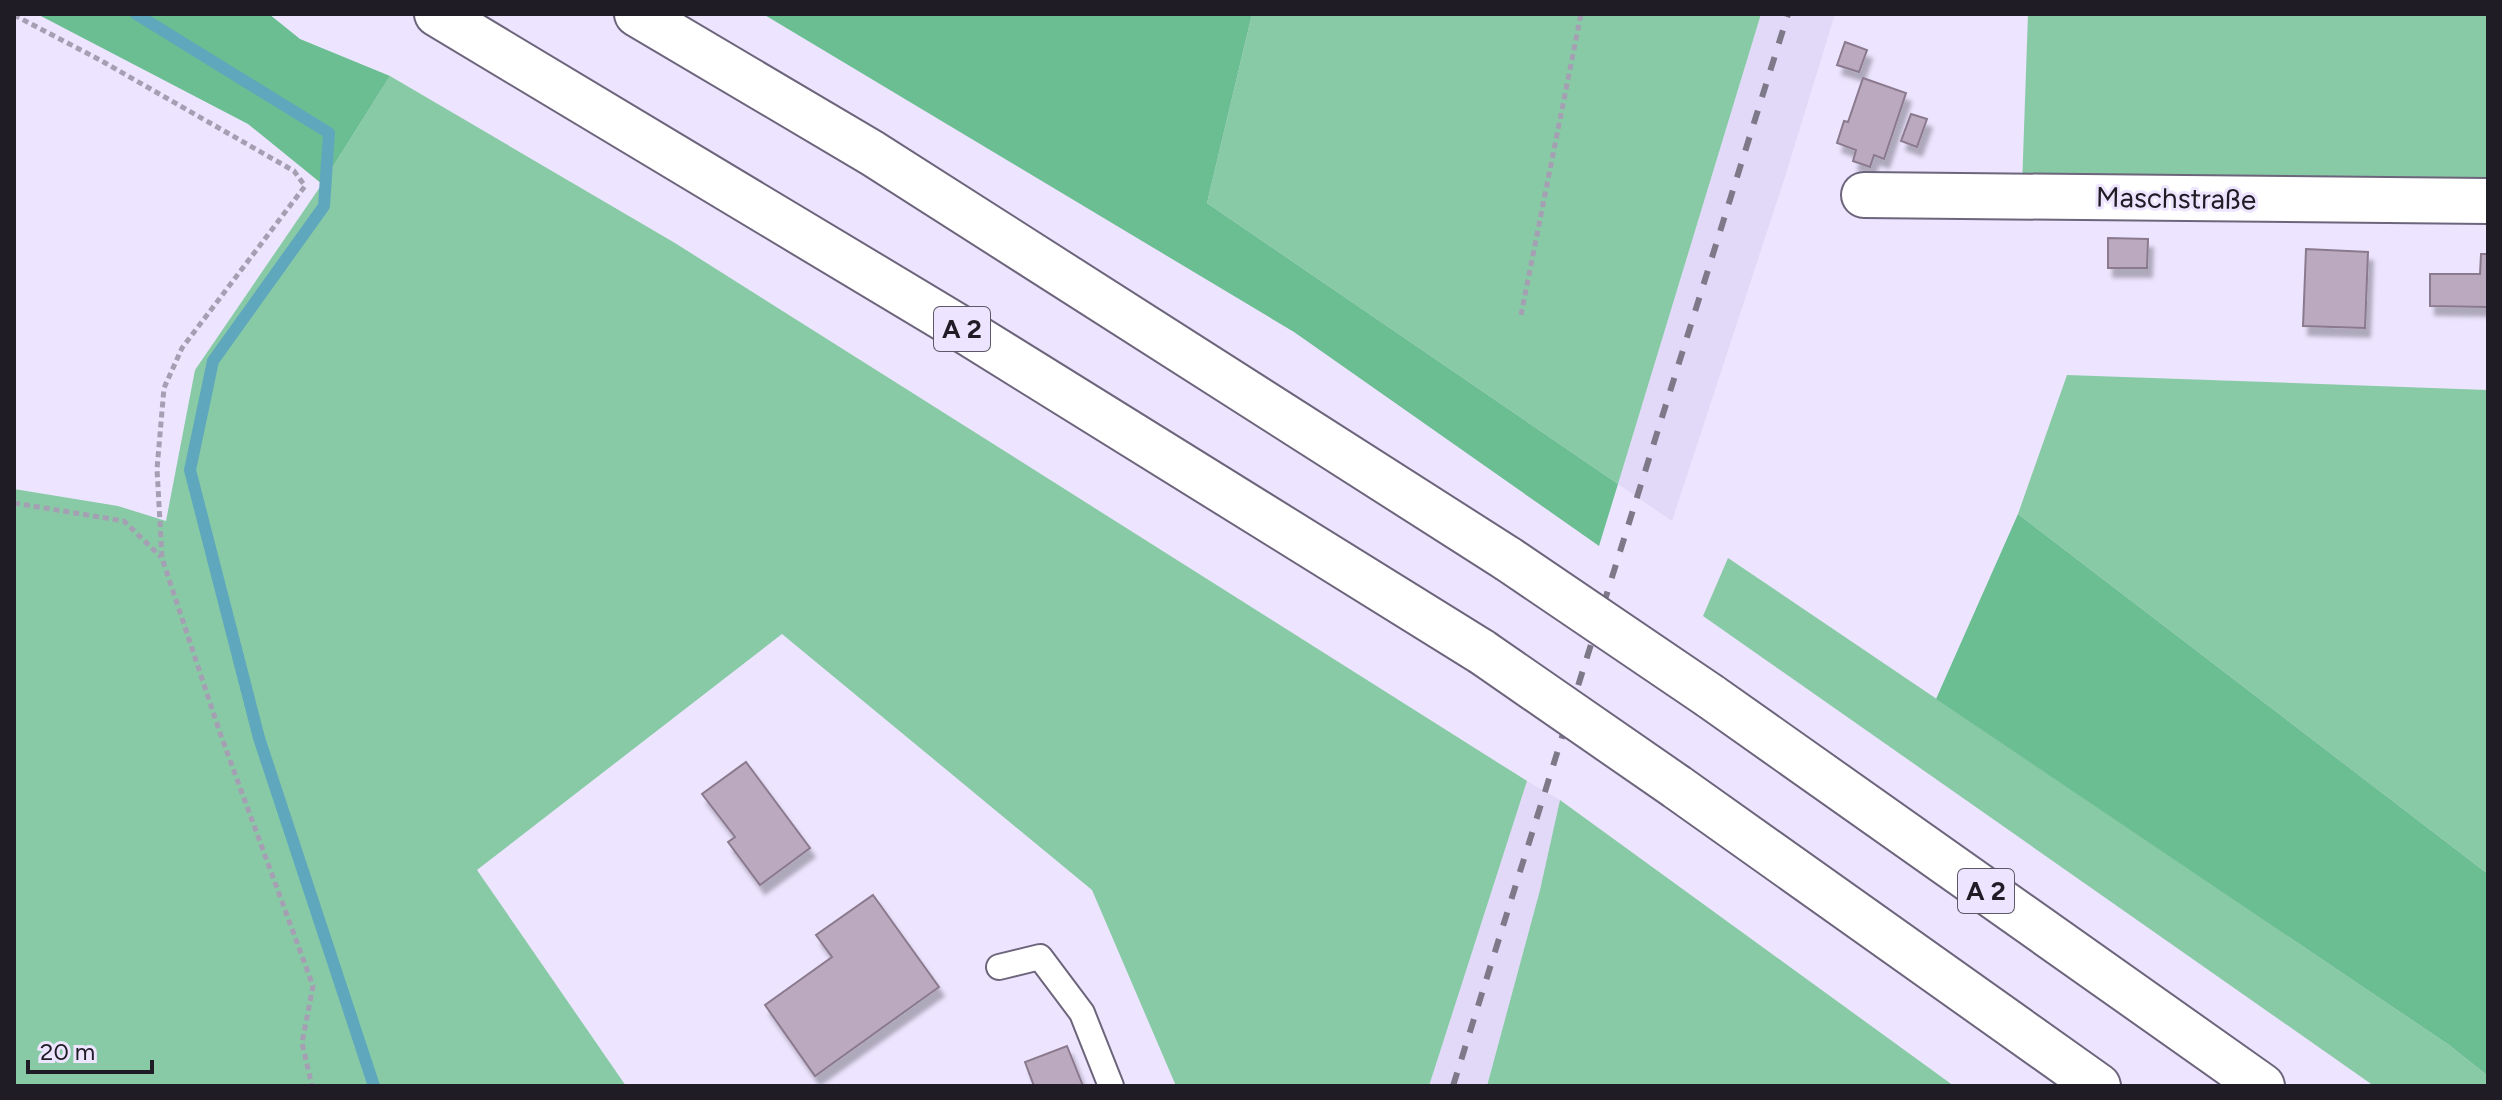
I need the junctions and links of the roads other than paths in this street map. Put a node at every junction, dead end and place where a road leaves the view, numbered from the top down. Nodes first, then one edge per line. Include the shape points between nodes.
1 (437, 14) edge
2 (637, 14) edge
3 (1864, 195) dead end
4 (2488, 201) edge
5 (999, 967) dead end
6 (1111, 1086) edge
7 (2098, 1086) edge
8 (2262, 1086) edge

1 - 7 main road, A 2, bridge via 970,334 1482,652
2 - 8 main road, A 2, bridge via 872,153 1508,559
3 - 4 main road, Maschstraße
5 - 6 lane via 1040,957 1082,1013

